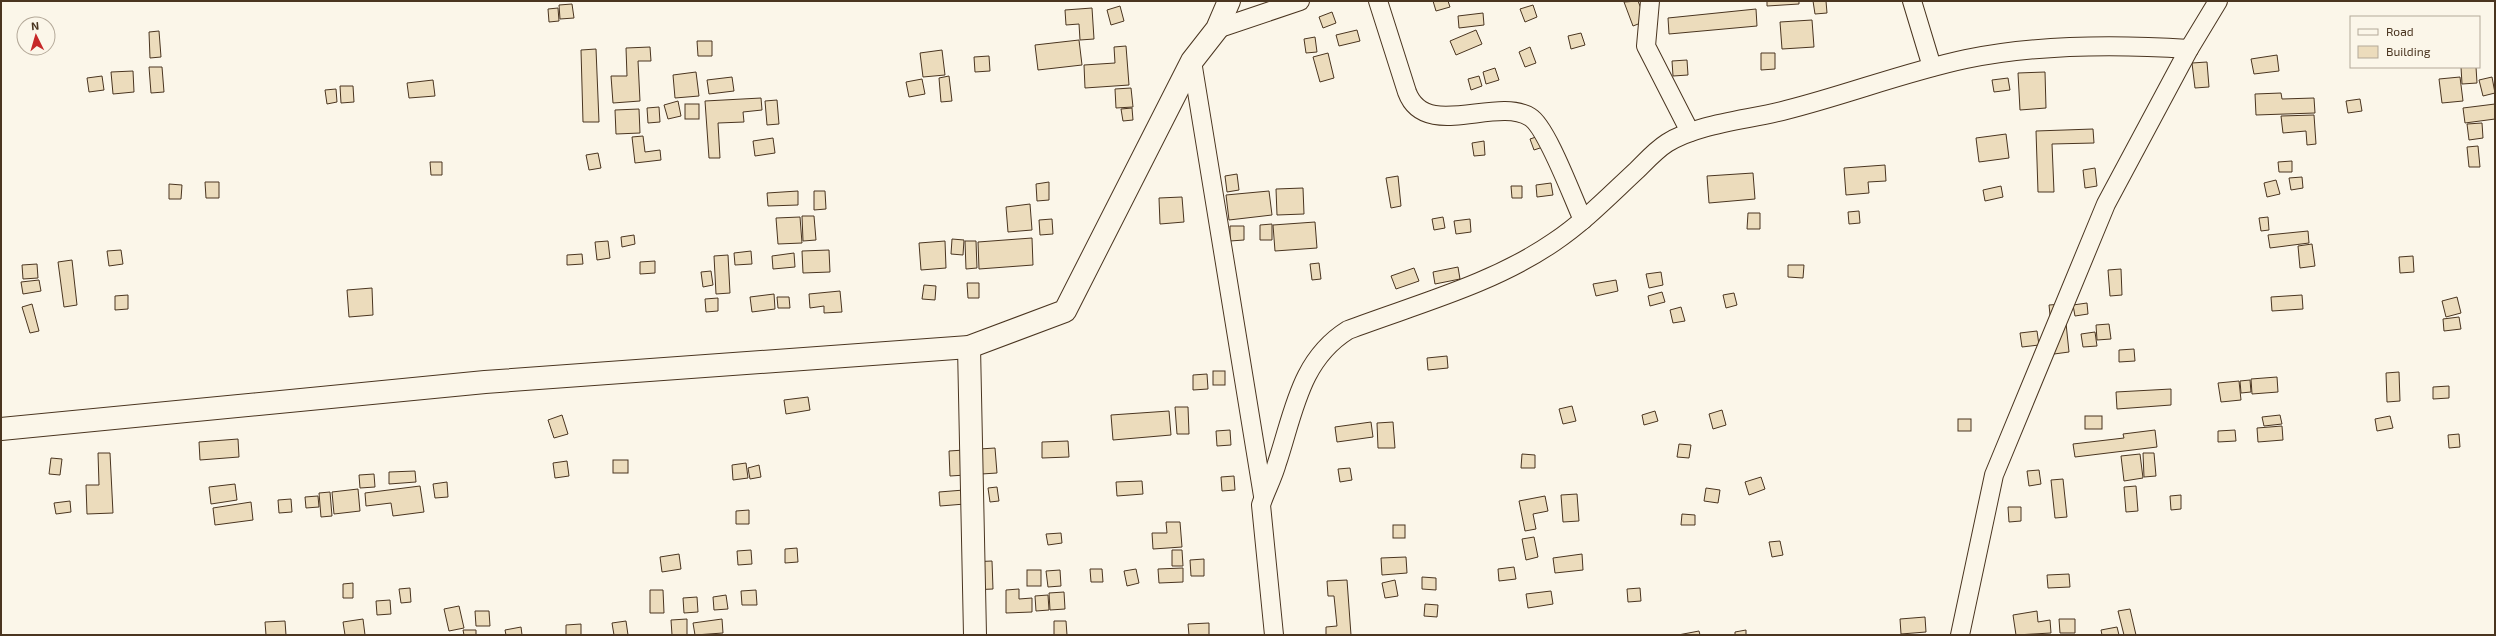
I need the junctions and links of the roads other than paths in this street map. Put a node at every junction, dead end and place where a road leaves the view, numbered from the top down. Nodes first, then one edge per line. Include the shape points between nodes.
1 (1229, 1) edge
2 (1300, 1) edge
3 (1378, 1) edge
4 (1650, 1) edge
5 (1912, 1) edge
6 (2218, 1) edge
7 (1217, 29) junction
8 (2189, 49) junction
9 (1192, 61) junction
10 (1932, 67) junction
11 (1690, 132) junction
12 (1583, 220) junction
13 (969, 347) junction
14 (1, 429) edge
15 (1263, 496) junction
16 (975, 635) edge
17 (1274, 635) edge
18 (1960, 635) edge

1 - 7 street
2 - 7 street
3 - 12 street via 1408,96 1417,108 1435,115 1513,112 1530,117 1542,130
4 - 11 street via 1646,46
5 - 10 street
6 - 8 street
7 - 9 street
8 - 10 street via 2115,46 2041,49 1968,59
8 - 18 street via 2106,204 1994,475
9 - 13 street via 1065,311
9 - 15 street
10 - 11 street via 1848,94
11 - 12 street via 1666,143
12 - 15 street via 1554,242 1489,277 1348,330 1326,346 1303,382 1270,486
13 - 14 street via 485,382
13 - 16 street
15 - 17 street via 1261,515

